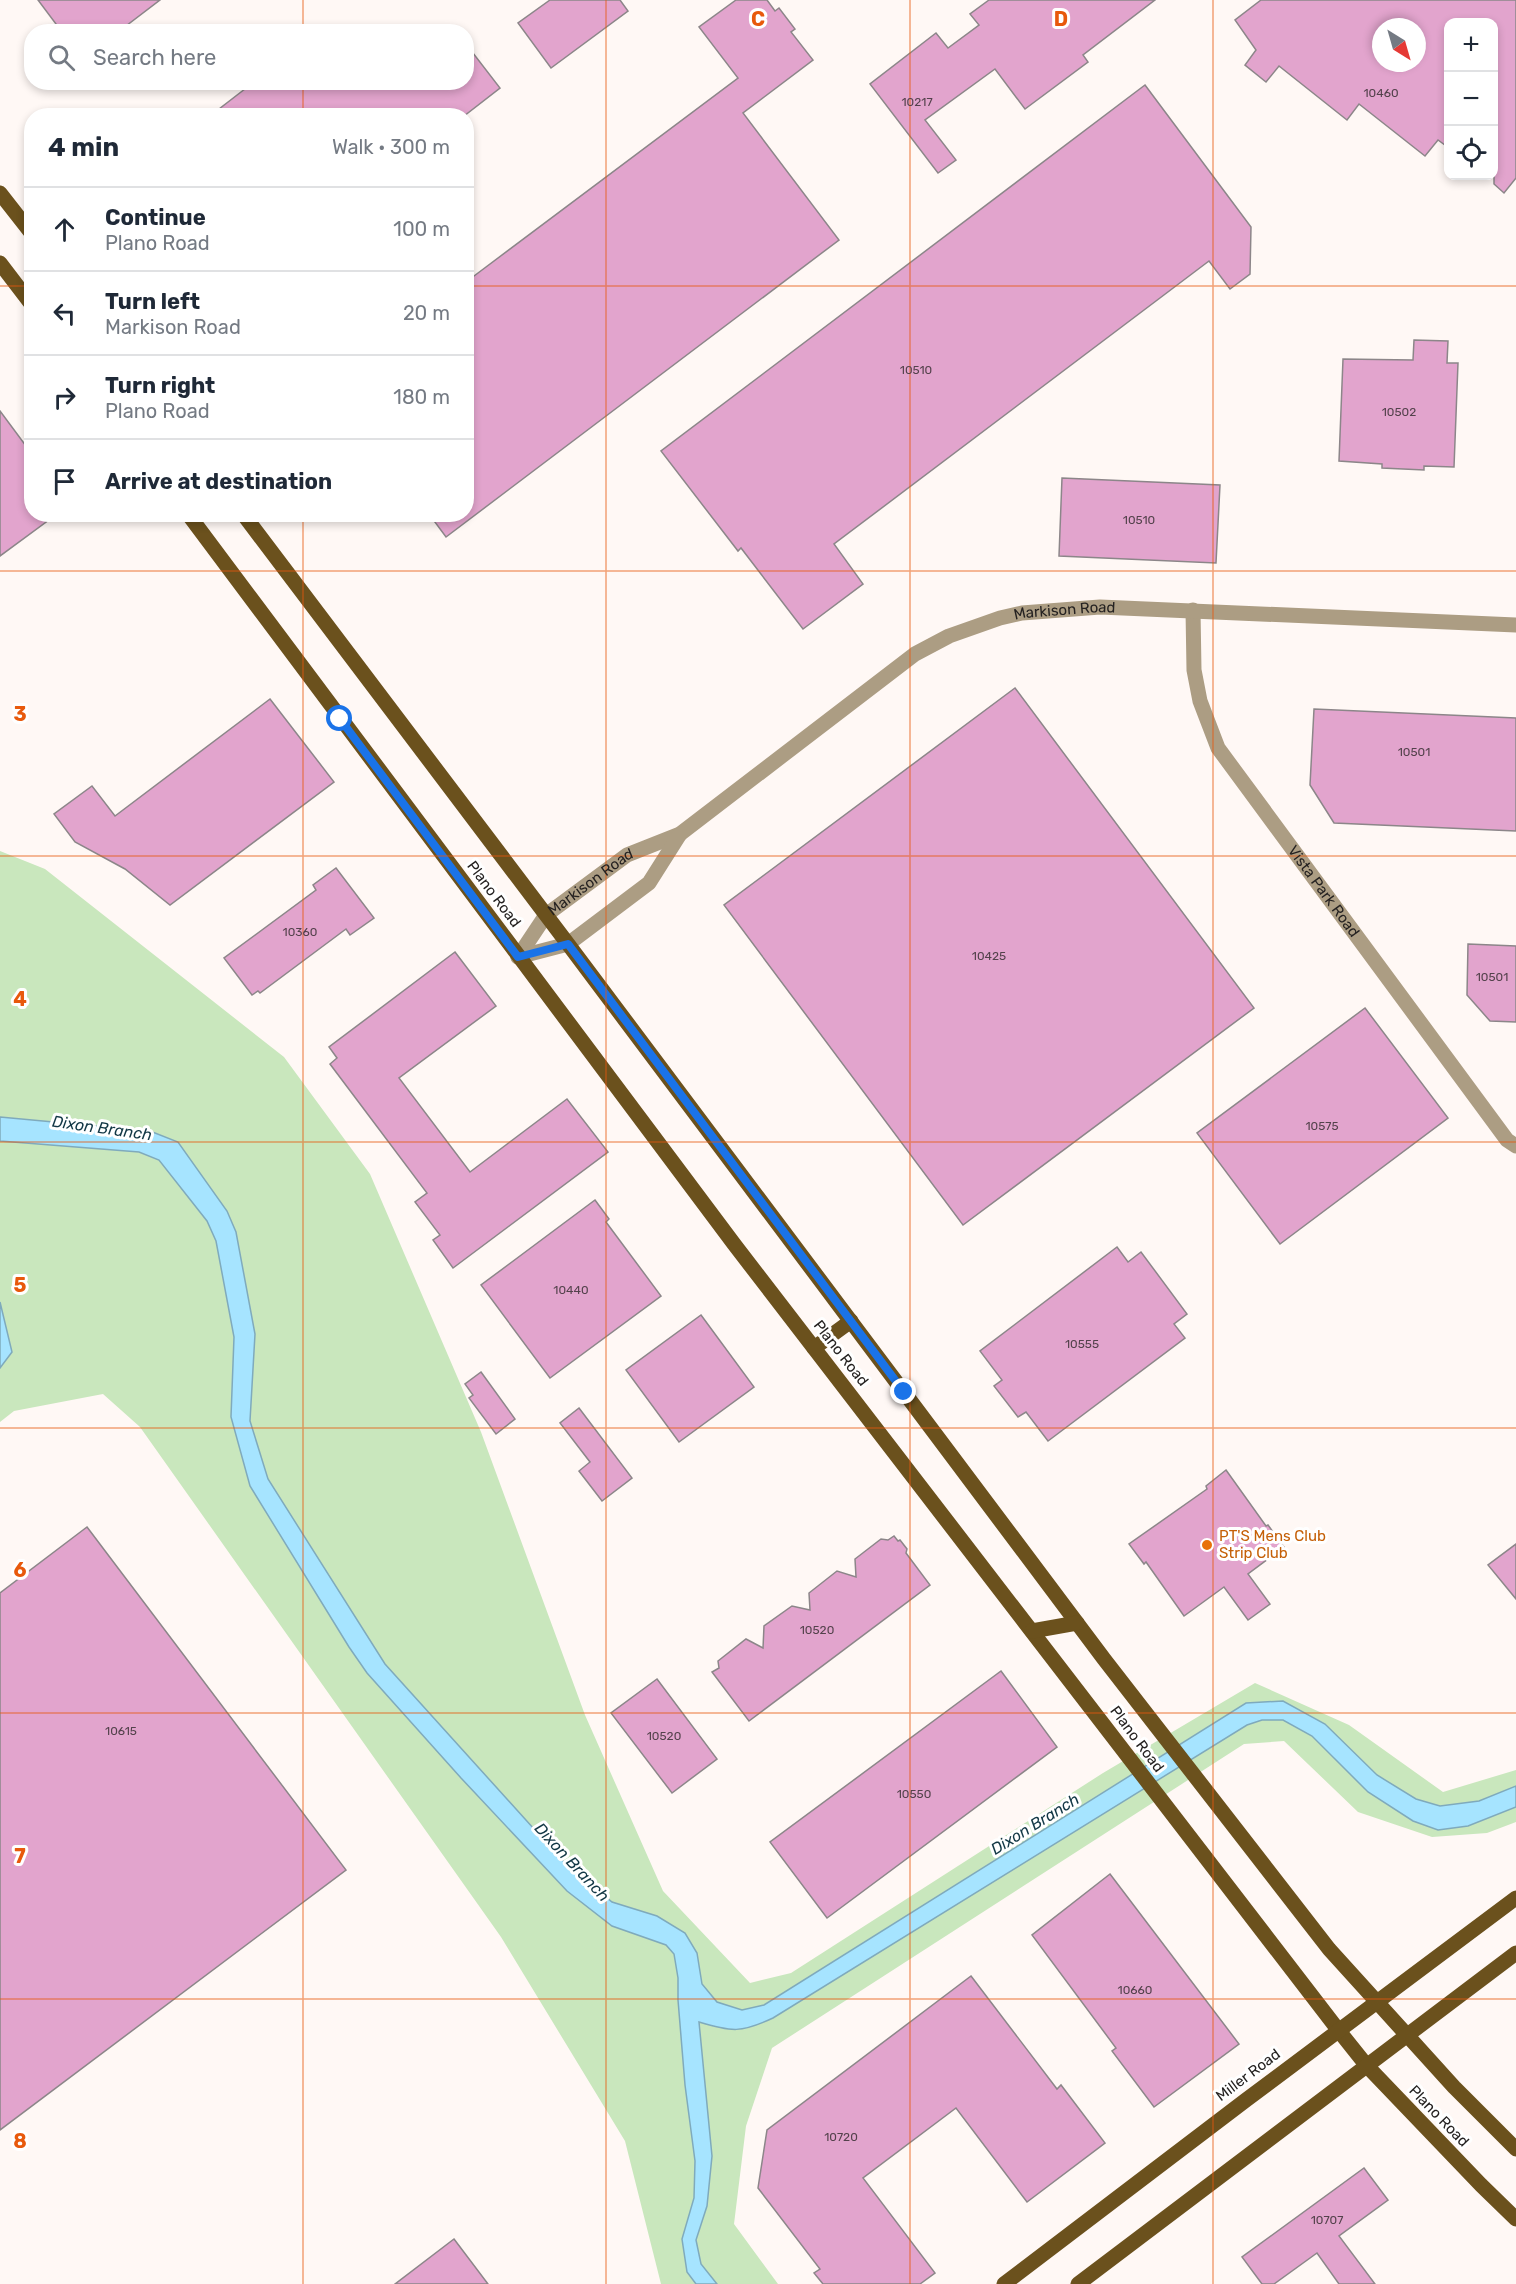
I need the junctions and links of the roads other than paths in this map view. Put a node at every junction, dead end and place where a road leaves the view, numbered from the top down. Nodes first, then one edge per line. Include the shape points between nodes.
1 (0, 193) edge
2 (24, 224) edge
3 (0, 263) edge
4 (24, 294) edge
5 (194, 522) edge
6 (249, 522) edge
7 (1193, 610) junction
8 (1516, 625) edge
9 (680, 834) junction
10 (546, 915) junction
11 (568, 944) junction
12 (518, 957) junction
13 (1516, 1146) edge
14 (851, 1321) junction
15 (814, 1348) junction
16 (1077, 1623) junction
17 (1032, 1631) junction
18 (1516, 1898) edge
19 (1516, 1953) edge
20 (1377, 2002) junction
21 (1338, 2031) junction
22 (1407, 2035) junction
23 (1367, 2066) junction
24 (1516, 2149) edge
25 (1516, 2219) edge
26 (1014, 2281) edge
27 (1078, 2284) edge

1 - 2 main road
3 - 4 main road
5 - 12 main road, Plano Road
6 - 10 main road, Plano Road
7 - 8 street, Markison Road
7 - 9 street, Markison Road via 1100,607 1022,613 949,636 915,654
7 - 13 street, Vista Park Road via 1194,670 1200,701 1218,748 1507,1140
9 - 10 street, Markison Road via 627,855
9 - 11 street, Markison Road via 649,883
10 - 11 main road, Plano Road
10 - 12 street, Markison Road
11 - 12 street, Markison Road
11 - 14 main road, Plano Road
12 - 15 main road, Plano Road
14 - 15 main road
14 - 16 main road, Plano Road
15 - 17 main road, Plano Road
16 - 17 main road
16 - 20 main road, Plano Road via 1329,1949
17 - 21 main road, Plano Road
18 - 20 main road, Miller Road
19 - 22 main road
20 - 21 main road, Miller Road
20 - 22 main road, Plano Road
21 - 23 main road, Plano Road
21 - 26 main road, Miller Road
22 - 23 main road
22 - 24 main road, Plano Road
23 - 25 main road, Plano Road
23 - 27 main road

